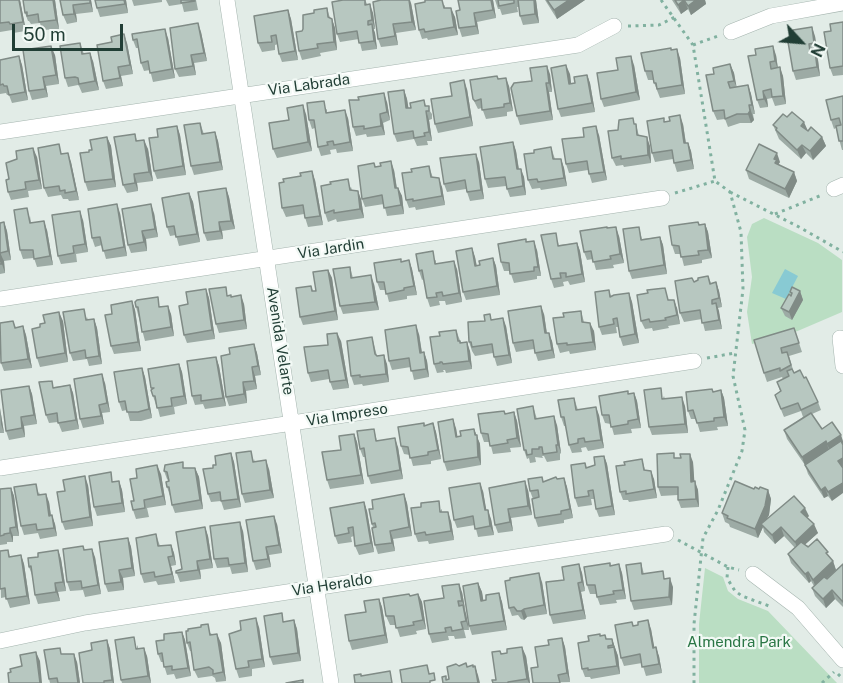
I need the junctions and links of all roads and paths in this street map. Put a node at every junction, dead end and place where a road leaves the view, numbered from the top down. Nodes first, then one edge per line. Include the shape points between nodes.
1 (227, 0) edge
2 (661, 0) edge
3 (843, 3) edge
4 (675, 17) junction
5 (614, 27) joint
6 (731, 32) joint
7 (693, 45) junction
8 (242, 94) junction
9 (0, 132) edge
10 (715, 181) junction
11 (839, 187) edge
12 (730, 192) junction
13 (662, 198) joint
14 (775, 215) junction
15 (843, 252) edge
16 (267, 259) junction
17 (0, 300) edge
18 (840, 338) dead end
19 (735, 352) junction
20 (693, 361) joint
21 (843, 366) edge
22 (292, 424) junction
23 (0, 468) edge
24 (666, 534) joint
25 (702, 553) junction
26 (728, 567) junction
27 (753, 574) joint
28 (317, 588) junction
29 (774, 609) dead end
30 (0, 641) edge
31 (843, 660) edge
32 (843, 679) edge
33 (331, 683) edge
34 (694, 683) edge
35 (822, 683) edge

1 - 8 street, Avenida Velarte
2 - 4 path
3 - 6 street via 771,16
4 - 5 path via 659,25
4 - 7 path
5 - 8 street, Via Labrada via 578,45
6 - 7 path
7 - 10 path
8 - 9 street, Via Labrada
8 - 16 street, Avenida Velarte
10 - 12 path
10 - 13 path
11 - 14 path
12 - 14 path
12 - 19 path via 741,232 743,289
13 - 16 street, Via Jardin
14 - 15 path
16 - 17 street, Via Jardin
16 - 22 street, Avenida Velarte
18 - 21 street
19 - 20 path
19 - 25 path via 733,376 745,430 742,451 703,538
20 - 22 street, Via Impreso
22 - 23 street, Via Impreso
22 - 28 street, Avenida Velarte
24 - 25 path
24 - 28 street, Via Heraldo
25 - 26 path
25 - 34 path via 694,624
26 - 27 path
26 - 29 path via 727,578 735,591
27 - 31 street via 798,608
28 - 30 street, Via Heraldo via 85,623
28 - 33 street, Avenida Velarte
32 - 35 path via 836,671

